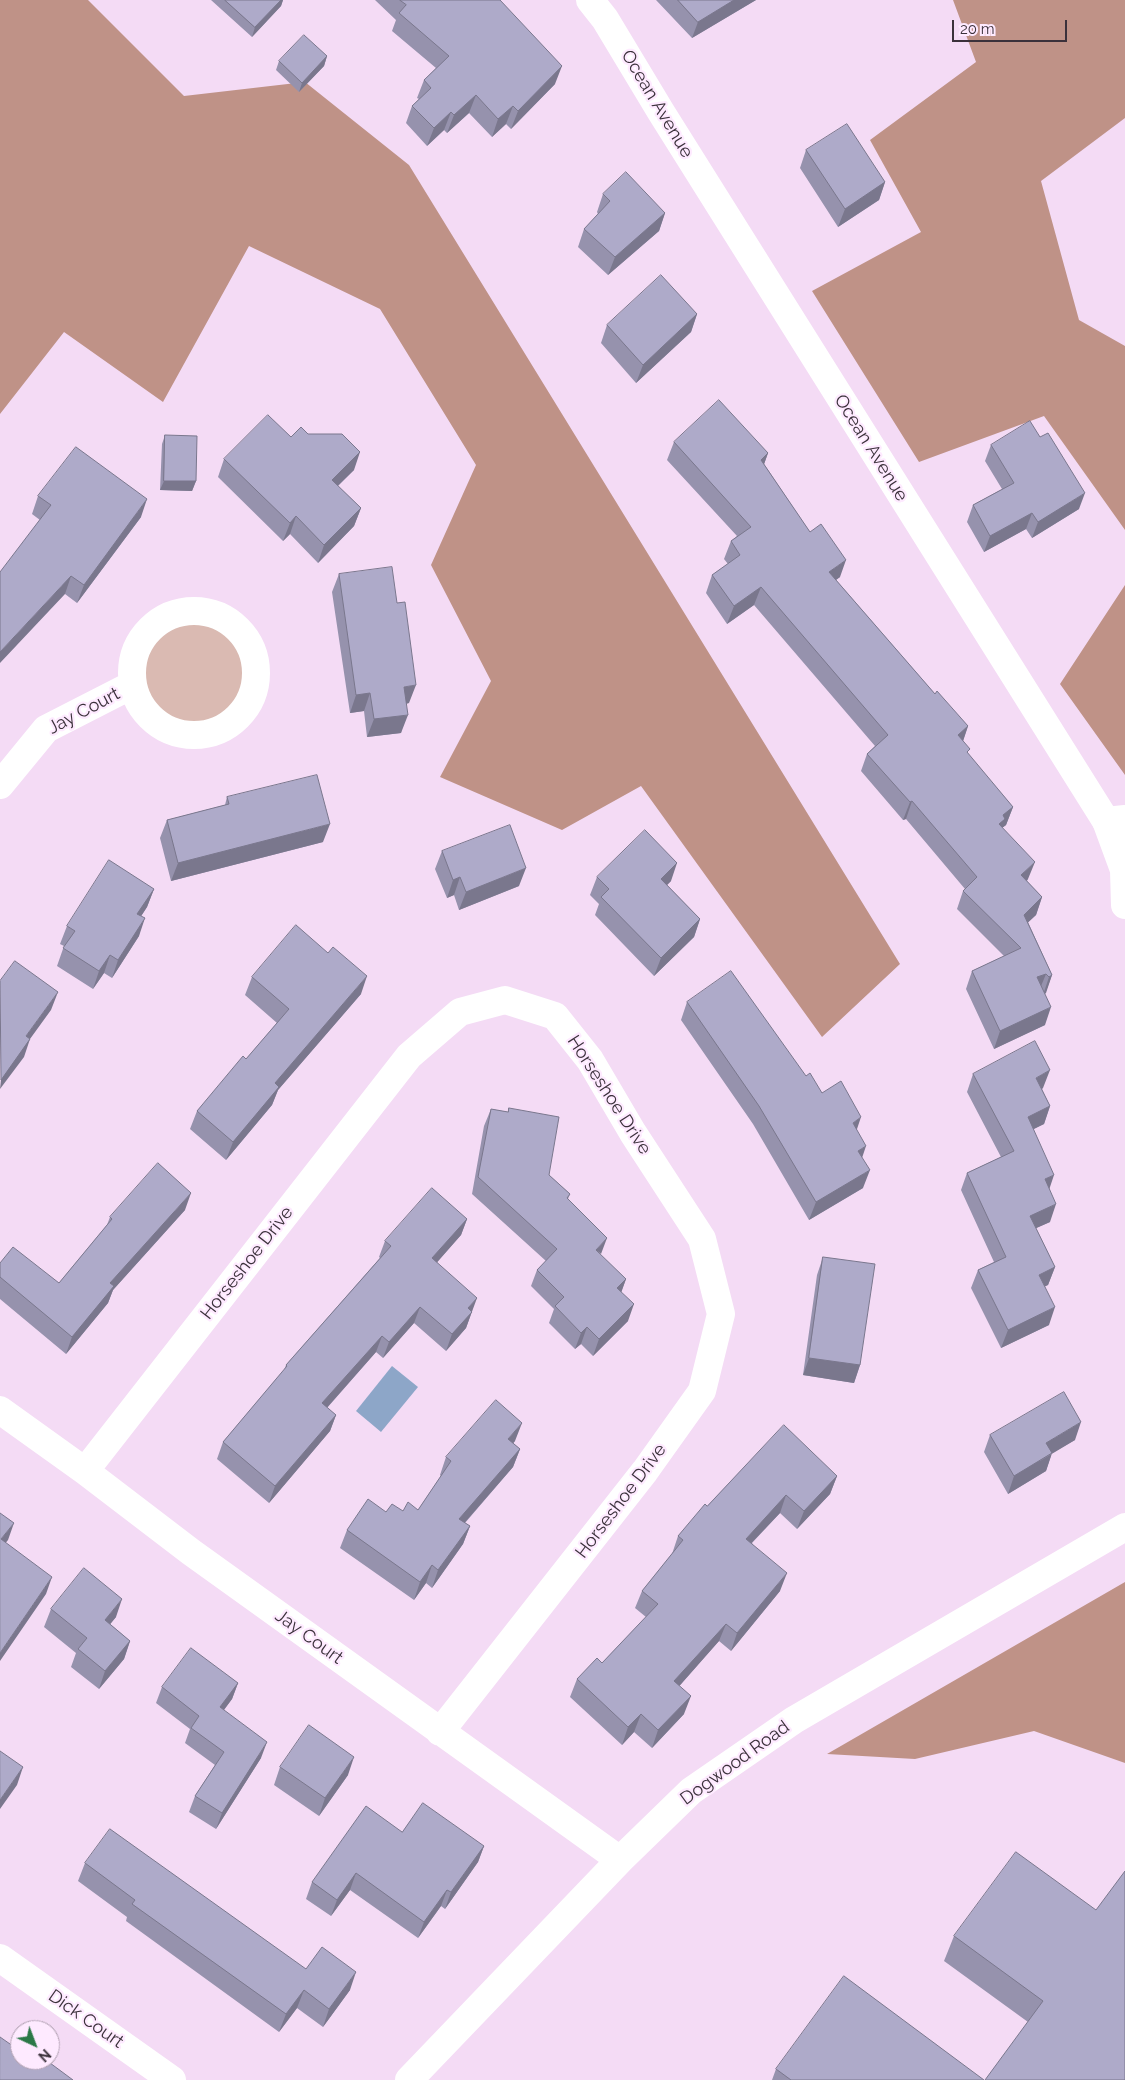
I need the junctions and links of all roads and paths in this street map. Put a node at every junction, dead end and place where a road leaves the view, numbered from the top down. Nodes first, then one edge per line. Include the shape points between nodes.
1 (590, 0) edge
2 (132, 685) junction
3 (0, 786) edge
4 (1115, 820) edge
5 (1125, 905) edge
6 (0, 1410) edge
7 (85, 1471) junction
8 (1125, 1527) edge
9 (440, 1732) junction
10 (620, 1860) junction
11 (0, 1958) edge
12 (172, 2080) edge
13 (409, 2080) edge

1 - 4 street, Ocean Avenue
2 - 2 street, Jay Court via 139,704 151,720 168,731 186,736 206,735 225,728 251,699 256,680 255,660 247,640 233,624 214,614 192,610 171,615 152,626 139,643 132,664
2 - 3 street, Jay Court via 46,730
4 - 5 street, Ocean Avenue via 1124,870
6 - 7 street, Jay Court
7 - 9 street, Jay Court
7 - 9 street, Horseshoe Drive via 409,1056 460,1012 505,1000 555,1016 590,1060 702,1239 721,1314 702,1390 646,1471
8 - 10 street, Dogwood Road via 794,1720 691,1791
9 - 10 street, Jay Court
10 - 13 street, Dogwood Road
11 - 12 street, Dick Court

